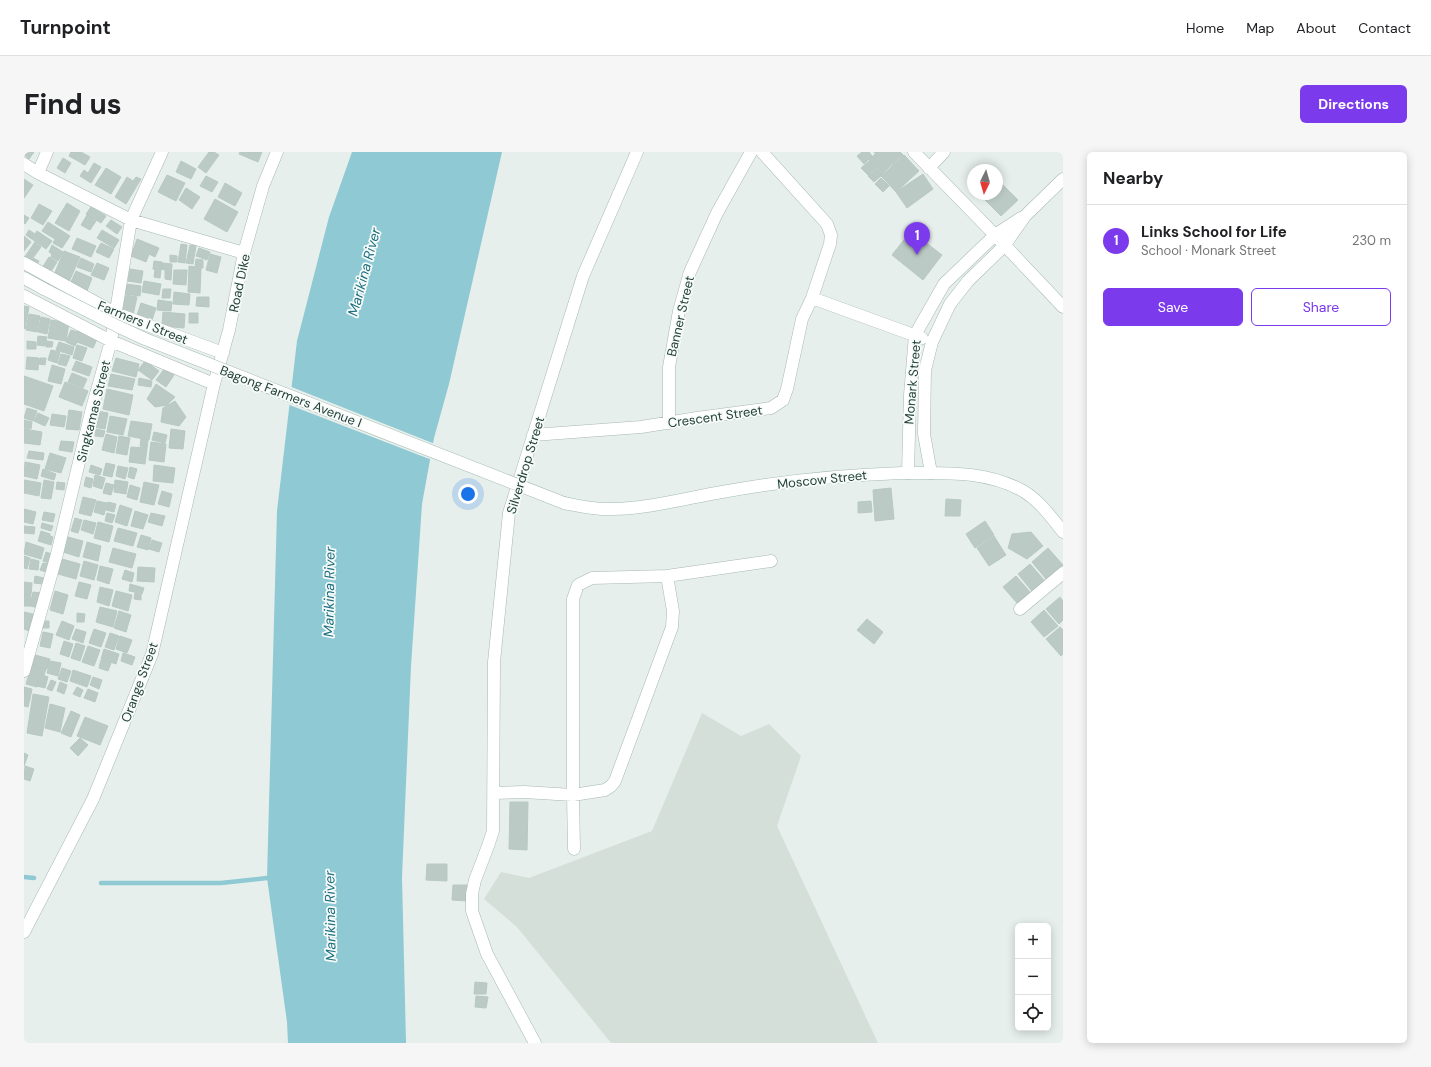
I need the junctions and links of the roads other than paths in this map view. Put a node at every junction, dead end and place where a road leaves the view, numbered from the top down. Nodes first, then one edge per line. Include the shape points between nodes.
1 (47, 152) edge
2 (162, 152) edge
3 (277, 152) edge
4 (637, 152) edge
5 (751, 152) edge
6 (762, 152) edge
7 (914, 152) edge
8 (944, 152) edge
9 (24, 164) edge
10 (928, 168) junction
11 (38, 173) junction
12 (1063, 179) edge
13 (1025, 216) junction
14 (131, 220) junction
15 (995, 234) junction
16 (1004, 246) junction
17 (244, 253) junction
18 (24, 263) edge
19 (24, 278) edge
20 (944, 284) junction
21 (957, 294) junction
22 (24, 296) edge
23 (812, 298) junction
24 (1063, 307) edge
25 (114, 313) junction
26 (915, 335) junction
27 (111, 341) junction
28 (932, 342) junction
29 (223, 353) junction
30 (214, 384) junction
31 (207, 415) joint
32 (669, 423) junction
33 (533, 435) junction
34 (908, 473) junction
35 (931, 473) junction
36 (564, 503) joint
37 (1063, 532) edge
38 (772, 561) dead end
39 (1063, 573) edge
40 (667, 576) junction
41 (1020, 609) dead end
42 (24, 671) edge
43 (494, 793) junction
44 (573, 795) junction
45 (574, 849) dead end
46 (24, 932) edge
47 (535, 1043) edge

1 - 11 street
2 - 14 street, Singkamas Street
3 - 17 street, Road Dike via 261,193
4 - 33 street, Silverdrop Street via 583,276
5 - 32 street, Banner Street via 717,213 690,272 679,311 669,367
6 - 23 street, Crescent Street via 827,224 831,235
7 - 10 street
8 - 10 street
9 - 11 street
10 - 15 street
11 - 14 street
12 - 13 street, Monark Street
13 - 15 street, Monark Street
13 - 16 street, Monark Street
14 - 17 street
14 - 25 street, Singkamas Street
15 - 16 street
15 - 20 street, Monark Street
16 - 21 street, Monark Street
16 - 24 street
17 - 29 street, Road Dike
18 - 25 street, Farmers I Street
19 - 36 street, Bagong Farmers Avenue I, bridge via 146,339
20 - 21 street
20 - 26 street, Monark Street
21 - 28 street, Monark Street
22 - 27 street
23 - 26 street
23 - 32 street, Crescent Street via 802,319 783,400 771,408
25 - 27 street, Singkamas Street
25 - 29 street, Farmers I Street
26 - 28 street
26 - 34 street, Monark Street
27 - 30 street
27 - 42 street, Singkamas Street via 92,408 58,554
28 - 35 street, Monark Street via 925,370 924,434
29 - 30 street, Road Dike
30 - 31 street, Road Dike
31 - 46 street, Orange Street via 152,654 93,799
32 - 33 street, Crescent Street
33 - 43 street, Silverdrop Street via 509,513 494,662
34 - 35 street, Moscow Street
34 - 36 street, Moscow Street via 787,482 626,508 595,508
35 - 37 street, Moscow Street via 961,473 1006,483 1038,502
38 - 40 street
39 - 41 street
40 - 44 street via 673,611 672,628 614,781 605,790
40 - 44 street via 592,578 578,585 573,599
43 - 44 street
43 - 47 street, Silverdrop Street via 493,830 474,880 472,911 487,954
44 - 45 street

